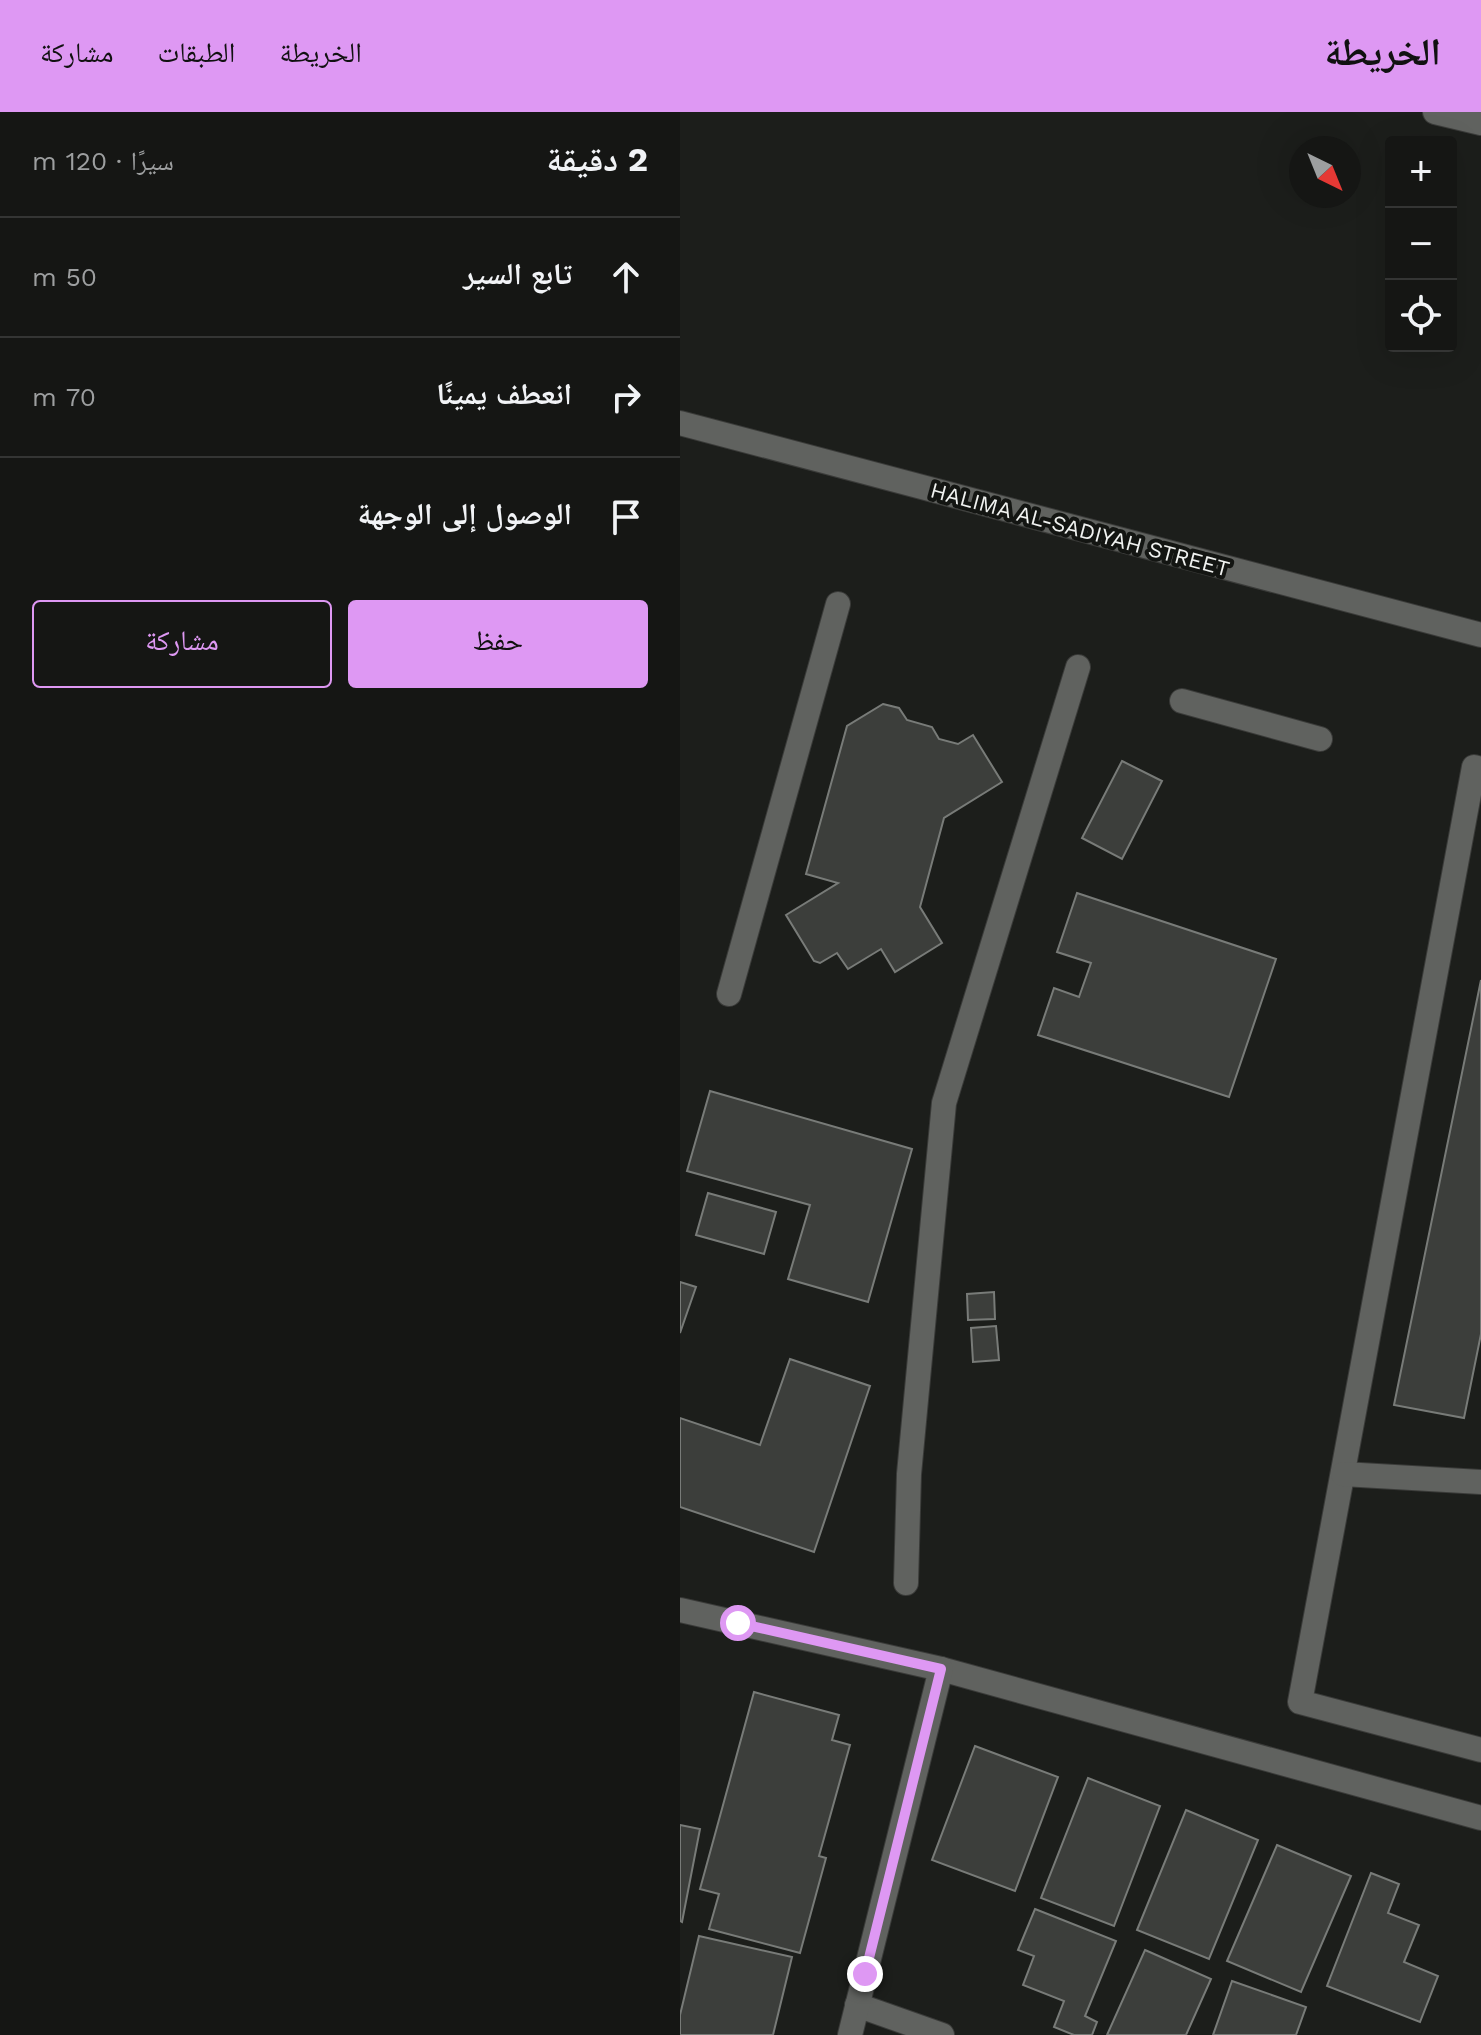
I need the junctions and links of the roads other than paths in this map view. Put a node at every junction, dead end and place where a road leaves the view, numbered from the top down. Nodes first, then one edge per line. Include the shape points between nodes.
1 (1435, 112) edge
2 (1481, 123) edge
3 (680, 423) edge
4 (838, 604) dead end
5 (1481, 635) edge
6 (1078, 667) dead end
7 (1182, 701) dead end
8 (1320, 739) dead end
9 (1481, 769) edge
10 (729, 994) dead end
11 (1343, 1474) junction
12 (1481, 1482) edge
13 (906, 1583) dead end
14 (680, 1610) edge
15 (941, 1669) junction
16 (1481, 1750) edge
17 (1481, 1818) edge
18 (857, 2005) junction
19 (850, 2035) edge
20 (942, 2035) edge

1 - 2 street
3 - 5 street, HALIMA AL-SADIYAH STREET
4 - 10 street
6 - 13 street via 944,1103 909,1474
7 - 8 street
9 - 11 street via 1474,767
11 - 12 street
11 - 16 street via 1300,1702
14 - 15 street
15 - 17 street
15 - 18 street
18 - 19 street
18 - 20 street

